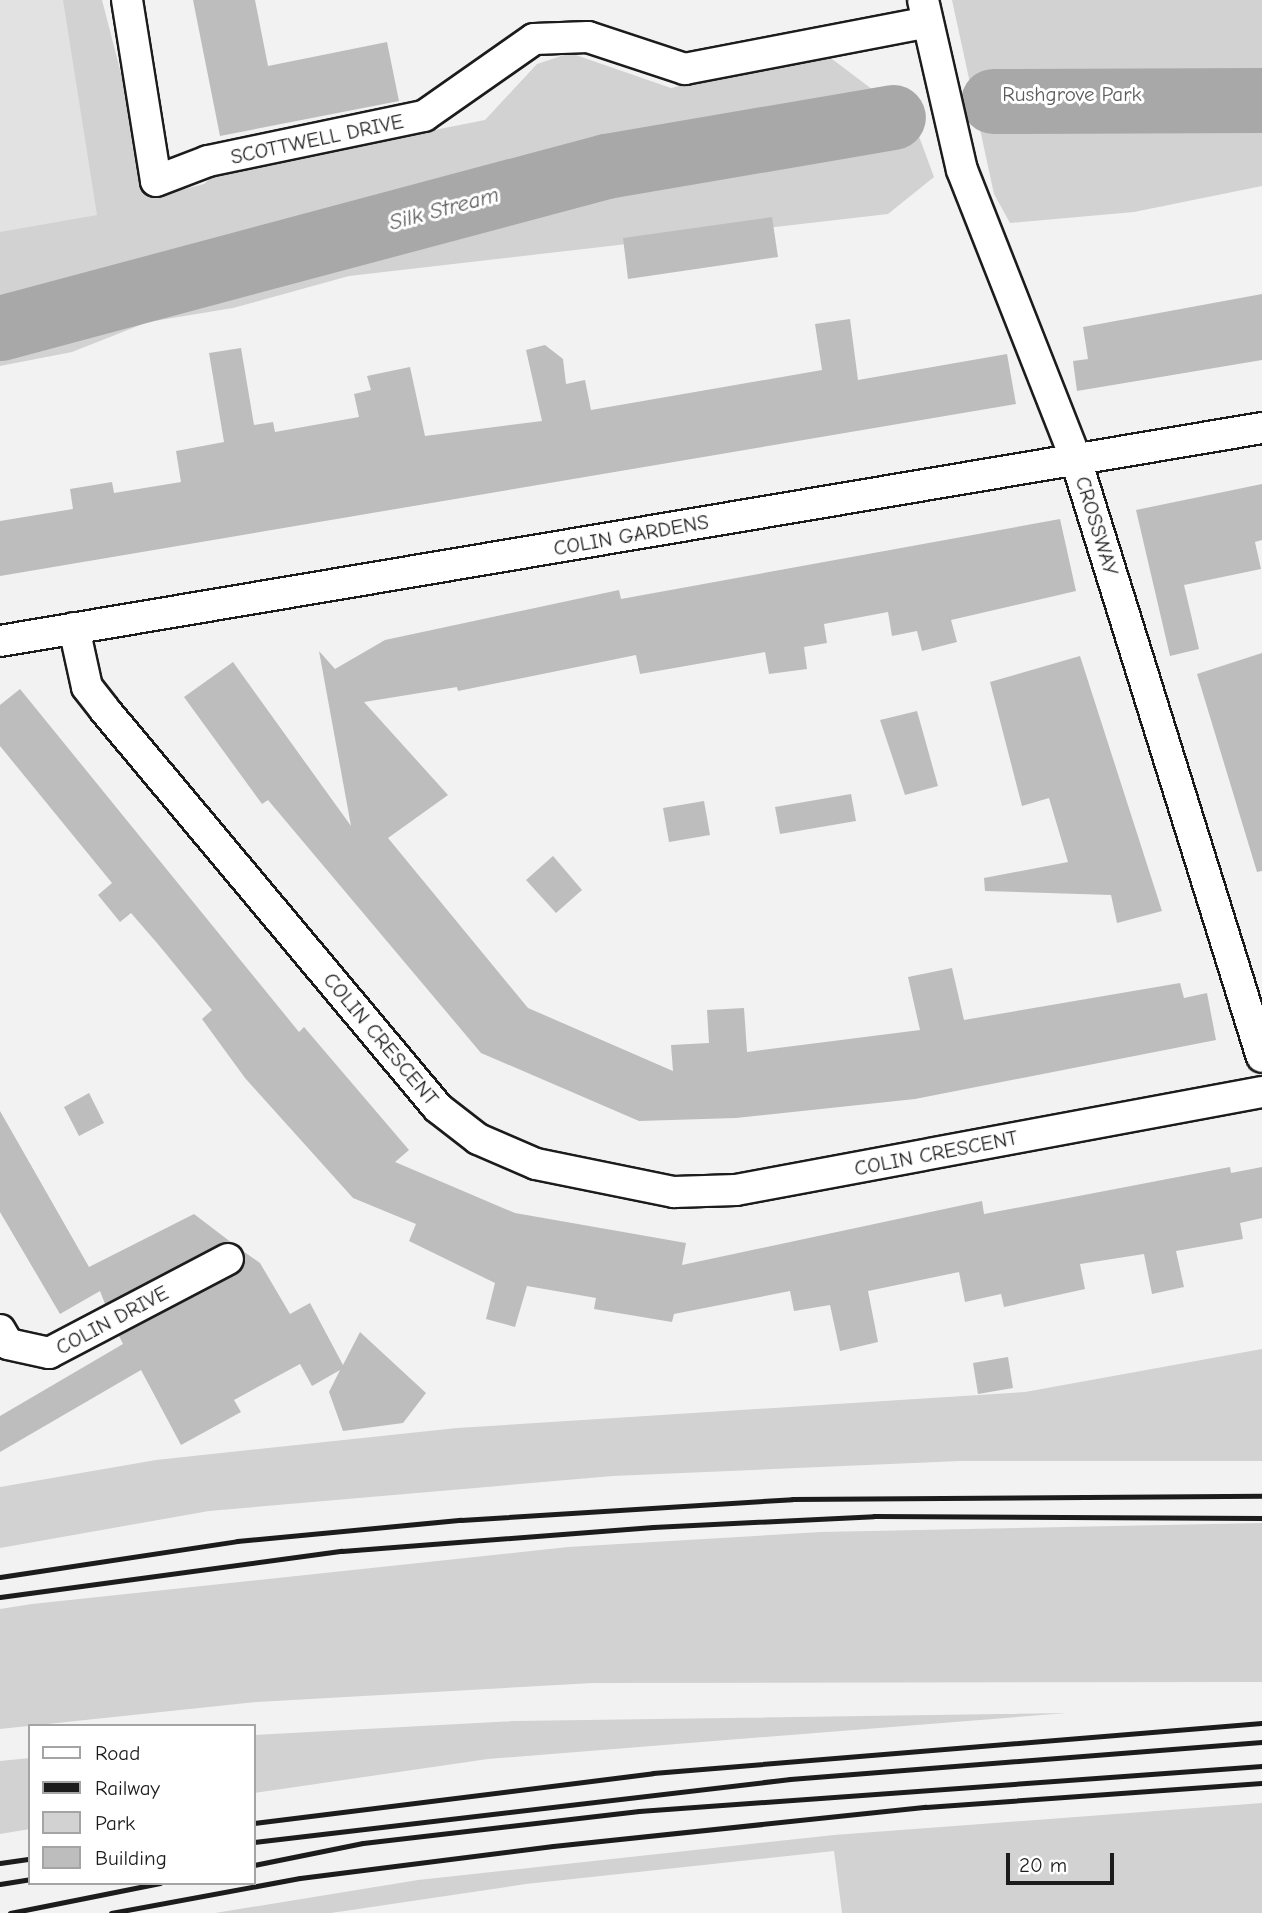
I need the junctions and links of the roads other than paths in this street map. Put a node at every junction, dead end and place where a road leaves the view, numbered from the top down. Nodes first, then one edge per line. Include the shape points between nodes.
1 (127, 0) edge
2 (926, 23) edge
3 (1262, 428) edge
4 (1076, 460) junction
5 (74, 628) junction
6 (0, 641) edge
7 (1262, 1057) edge
8 (1262, 1091) edge
9 (228, 1259) dead end
10 (0, 1330) edge

1 - 2 street, SCOTTWELL DRIVE via 156,181 208,161 424,116 534,39 588,37 685,69
2 - 4 street, CROSSWAY via 962,170
3 - 4 street, COLIN GARDENS
4 - 5 street, COLIN GARDENS
4 - 7 street, CROSSWAY
5 - 6 street, COLIN GARDENS
5 - 8 street, COLIN CRESCENT via 95,698 438,1108 478,1139 536,1164 674,1192 736,1190
9 - 10 street, COLIN DRIVE via 49,1353 8,1344

